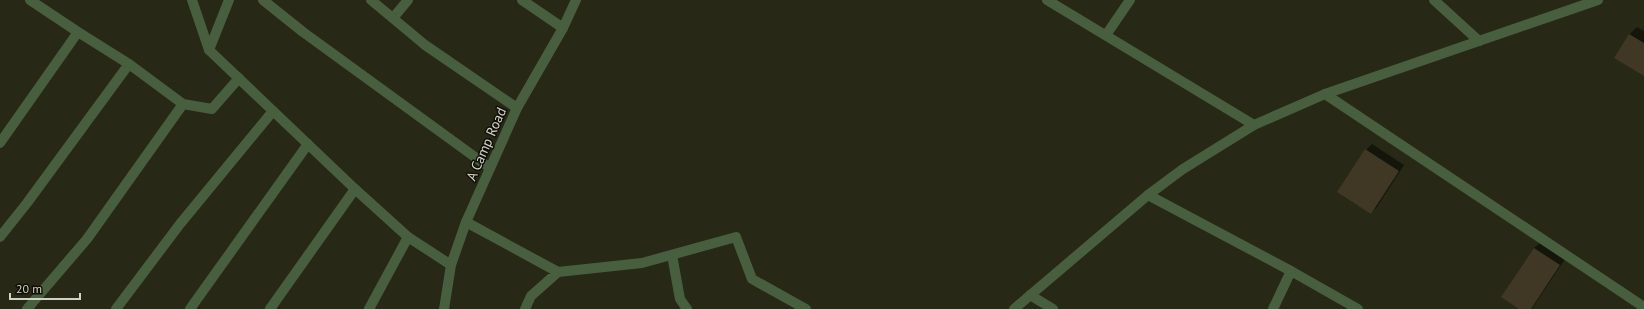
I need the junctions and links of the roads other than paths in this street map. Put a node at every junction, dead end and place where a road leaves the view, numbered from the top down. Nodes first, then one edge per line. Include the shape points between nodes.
1 (30, 0) edge
2 (192, 0) edge
3 (229, 0) edge
4 (263, 0) edge
5 (371, 0) edge
6 (408, 0) edge
7 (522, 0) edge
8 (576, 0) edge
9 (1047, 0) edge
10 (1130, 0) edge
11 (1434, 0) edge
12 (1598, 0) edge
13 (393, 18) junction
14 (563, 28) junction
15 (78, 32) junction
16 (1106, 35) junction
17 (1479, 41) junction
18 (209, 50) junction
19 (129, 64) junction
20 (239, 78) junction
21 (1325, 94) junction
22 (183, 104) junction
23 (517, 108) junction
24 (273, 111) junction
25 (1254, 125) junction
26 (0, 143) edge
27 (308, 144) junction
28 (490, 168) junction
29 (355, 189) junction
30 (1148, 195) junction
31 (466, 222) junction
32 (0, 237) edge
33 (408, 237) junction
34 (672, 255) junction
35 (451, 265) junction
36 (1291, 271) junction
37 (558, 272) junction
38 (1030, 295) junction
39 (1644, 307) edge
40 (27, 309) edge
41 (116, 309) edge
42 (190, 309) edge
43 (270, 309) edge
44 (369, 309) edge
45 (444, 309) edge
46 (525, 309) edge
47 (687, 309) edge
48 (806, 309) edge
49 (1014, 309) edge
50 (1053, 309) edge
51 (1273, 309) edge
52 (1358, 309) edge

1 - 15 street
2 - 18 street
3 - 18 street
4 - 28 street
5 - 13 street
6 - 13 street
7 - 14 street
8 - 14 street, A Camp Road
9 - 16 street
10 - 16 street
11 - 17 street
12 - 17 street
13 - 23 street via 425,45
14 - 23 street, A Camp Road
15 - 19 street
15 - 26 street
16 - 25 street
17 - 21 street
18 - 20 street
19 - 22 street
19 - 32 street
20 - 22 street via 212,109
20 - 24 street
21 - 25 street
21 - 39 street
22 - 40 street via 87,239
23 - 28 street, A Camp Road
24 - 27 street
24 - 41 street via 180,224
25 - 30 street
27 - 29 street
27 - 42 street
28 - 31 street, A Camp Road
29 - 33 street
29 - 43 street
30 - 36 street
30 - 38 street
31 - 35 street, A Camp Road
31 - 37 street
33 - 35 street
33 - 44 street
34 - 37 street via 642,263
34 - 47 street via 680,299
34 - 48 street via 736,237 752,279
35 - 45 street, A Camp Road
36 - 51 street
36 - 52 street
37 - 46 street via 531,296
38 - 49 street
38 - 50 street

